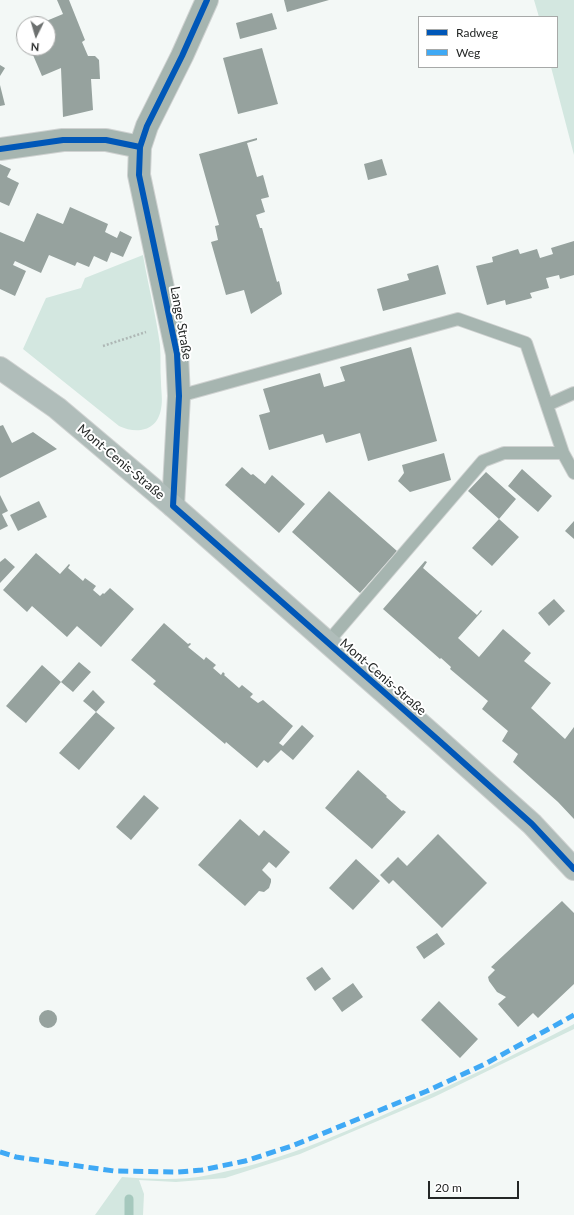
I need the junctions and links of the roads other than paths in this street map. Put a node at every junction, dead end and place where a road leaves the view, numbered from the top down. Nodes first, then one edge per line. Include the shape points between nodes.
1 (207, 0) edge
2 (140, 147) junction
3 (0, 149) edge
4 (0, 368) edge
5 (574, 393) edge
6 (179, 396) junction
7 (547, 405) junction
8 (563, 453) junction
9 (574, 473) edge
10 (173, 506) junction
11 (327, 643) junction
12 (574, 869) edge

1 - 2 street, Lange Straße via 147,126
2 - 3 street via 106,140 63,140
2 - 6 street, Lange Straße via 139,175 177,354
4 - 10 main road, Mont-Cenis-Straße via 57,408
5 - 7 lane
6 - 7 lane via 458,319 526,343
6 - 10 street, Lange Straße
7 - 8 lane
8 - 9 lane
8 - 11 lane via 504,453 483,460
10 - 11 main road, Mont-Cenis-Straße
11 - 12 main road, Mont-Cenis-Straße via 532,824

